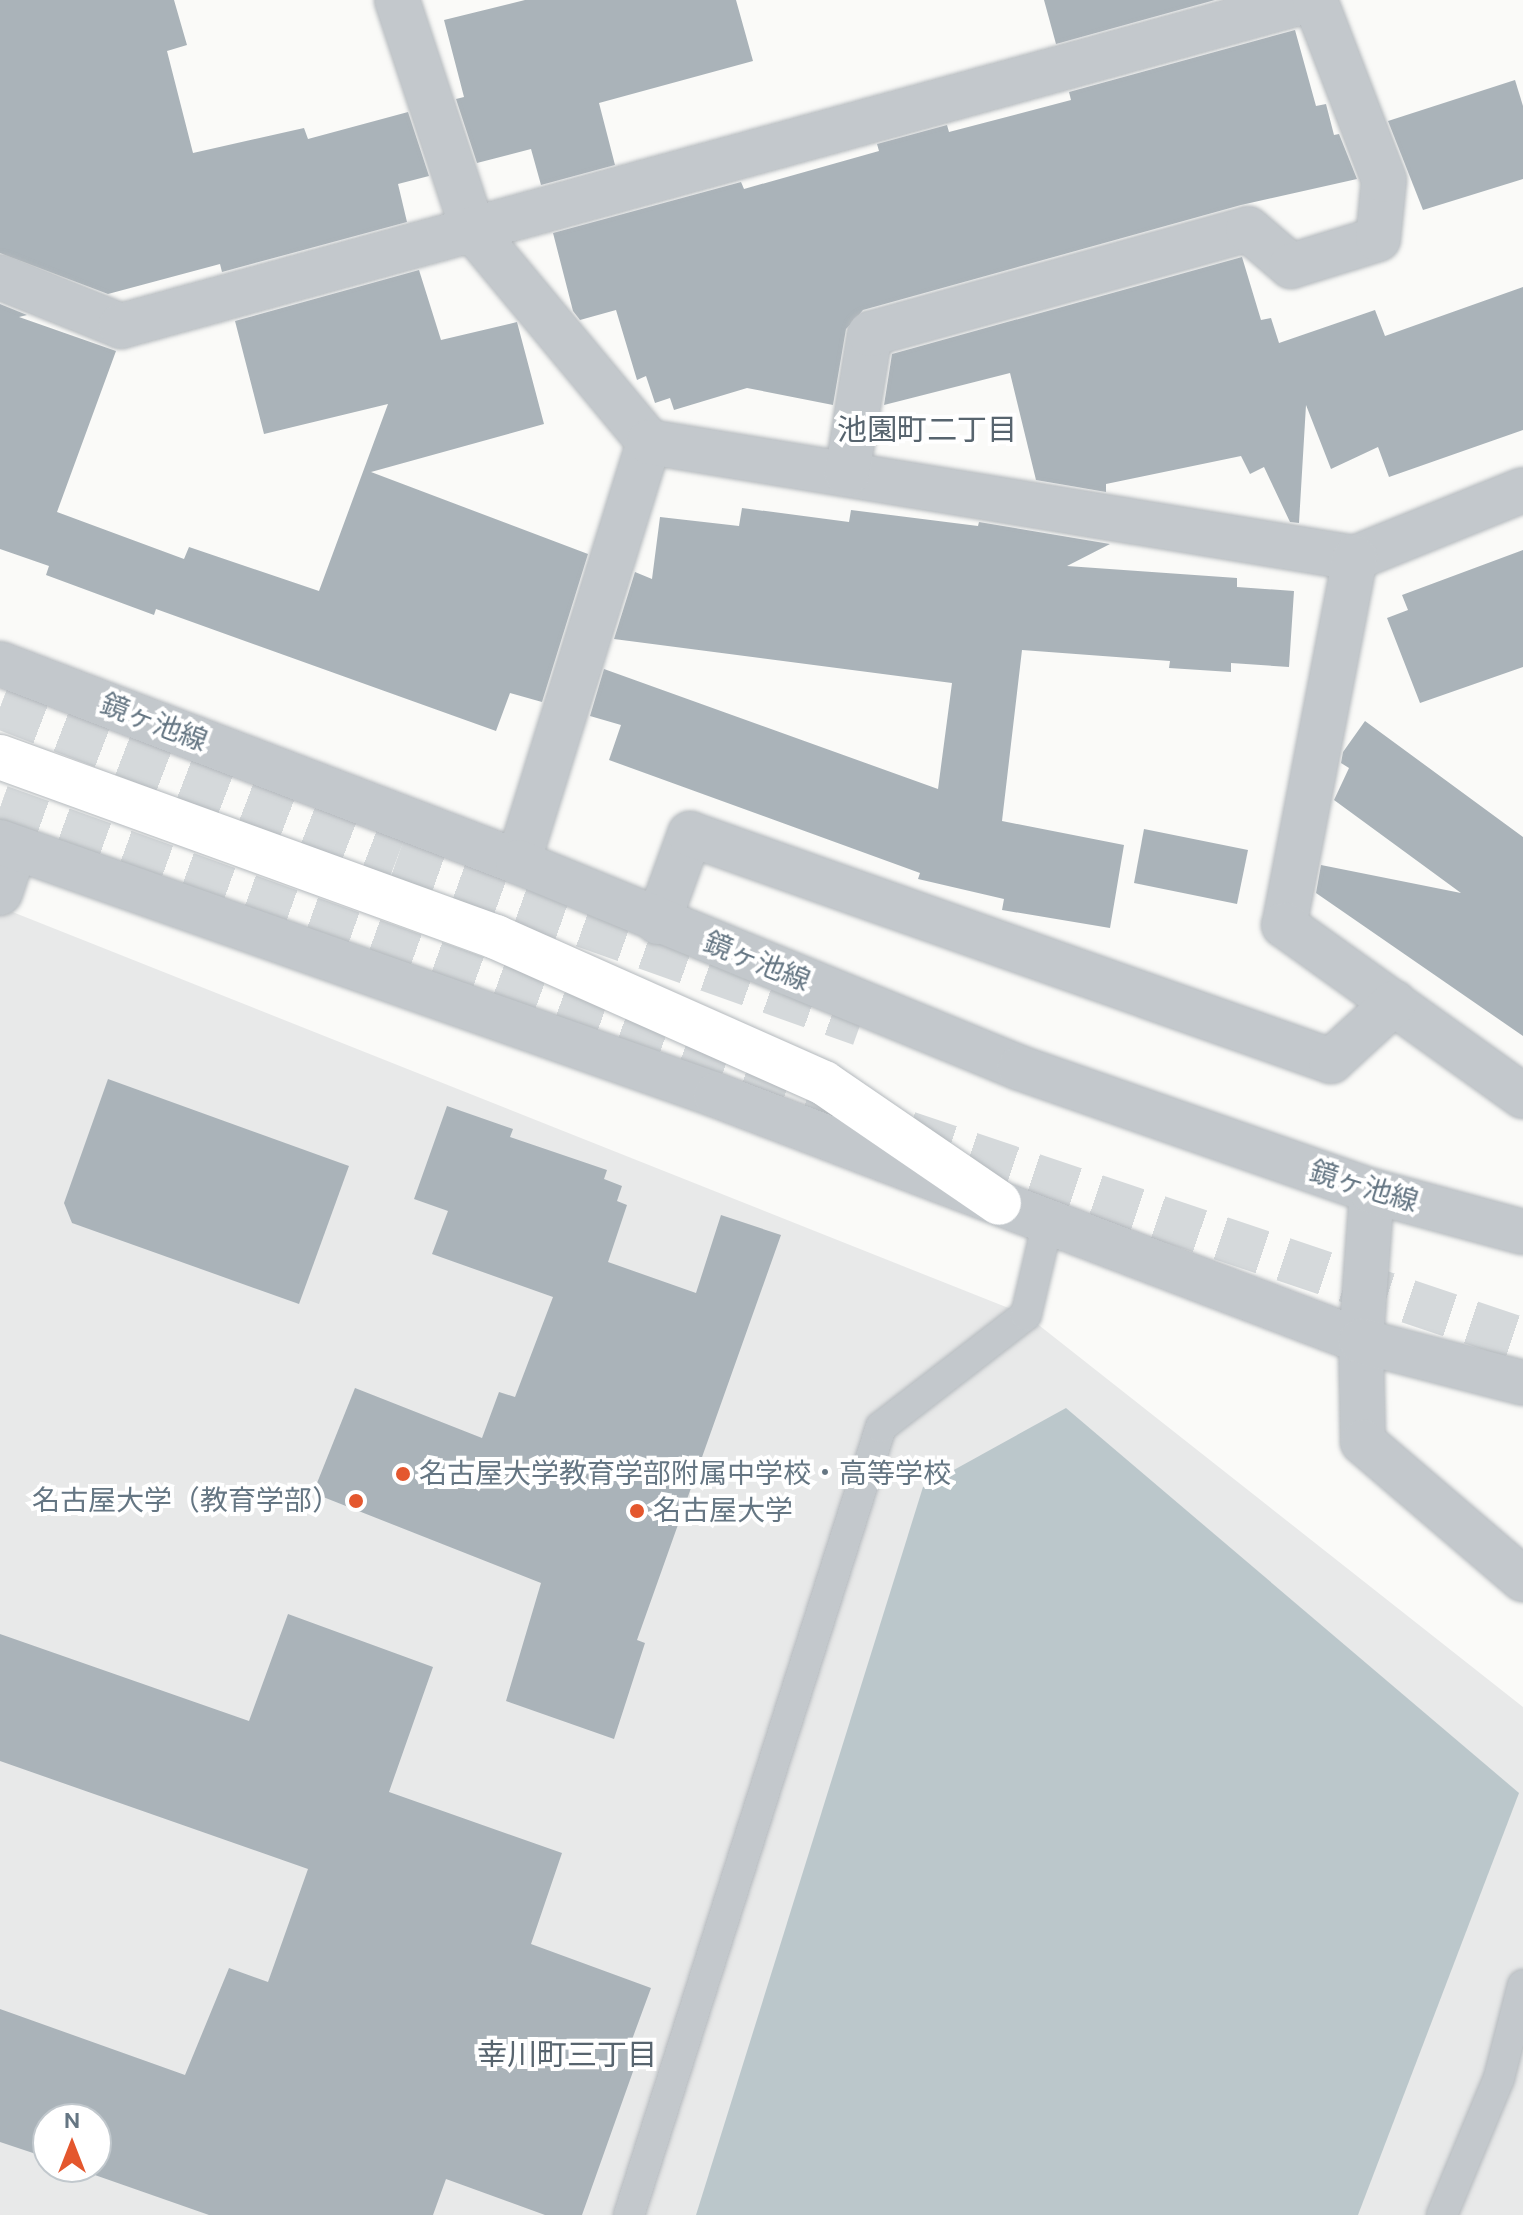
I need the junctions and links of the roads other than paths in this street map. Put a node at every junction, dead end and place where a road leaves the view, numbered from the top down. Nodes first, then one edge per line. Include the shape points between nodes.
1 (397, 0) edge
2 (1312, 0) edge
3 (473, 230) junction
4 (0, 277) edge
5 (649, 442) junction
6 (847, 474) junction
7 (1523, 490) edge
8 (1355, 558) junction
9 (0, 664) edge
10 (13, 764) edge
11 (8, 845) edge
12 (518, 862) junction
13 (0, 893) edge
14 (658, 922) junction
15 (1394, 1003) junction
16 (1523, 1096) edge
17 (1372, 1191) junction
18 (999, 1203) junction
19 (1048, 1221) junction
20 (1523, 1232) edge
21 (1361, 1341) junction
22 (1523, 1383) edge
23 (1523, 1579) edge
24 (1523, 1985) edge
25 (629, 2215) edge
26 (1442, 2215) edge

1 - 3 street
2 - 3 street
2 - 6 street via 1384,180 1378,239 1291,266 1248,229 870,334
3 - 4 street via 121,326
3 - 5 street
5 - 6 street
5 - 12 street
6 - 8 street
7 - 8 street
8 - 15 street via 1284,925
9 - 12 street, 鏡ヶ池線
10 - 18 highway via 496,937 809,1076
11 - 13 street
11 - 18 street via 716,1095
12 - 14 street, 鏡ヶ池線
14 - 15 street via 690,834 1331,1061
14 - 17 street, 鏡ヶ池線 via 1020,1068
15 - 16 street
17 - 20 street, 鏡ヶ池線
17 - 21 street
18 - 19 street
19 - 21 street
19 - 25 lane via 1026,1315 881,1427
21 - 22 street
21 - 23 street via 1363,1442
24 - 26 lane via 1499,2078

